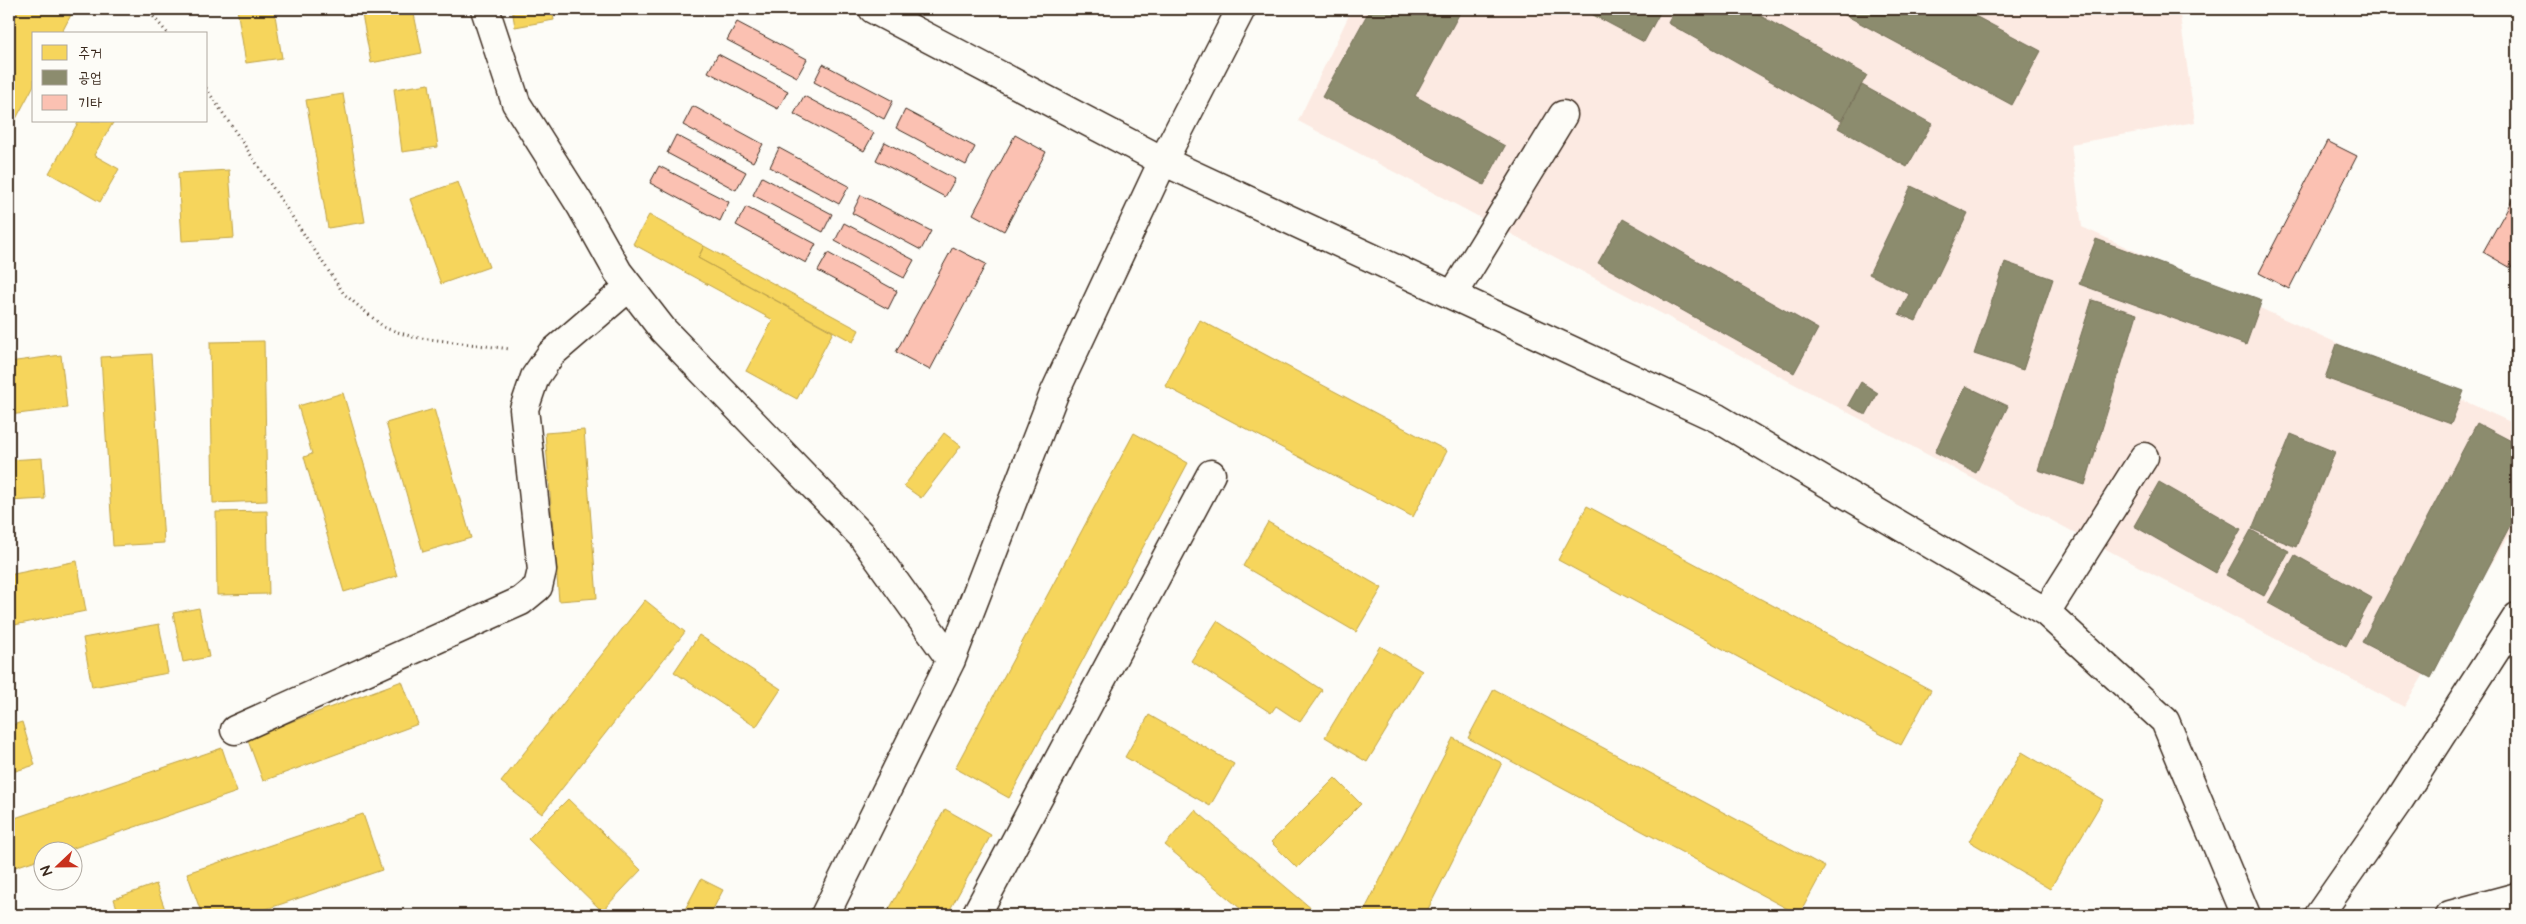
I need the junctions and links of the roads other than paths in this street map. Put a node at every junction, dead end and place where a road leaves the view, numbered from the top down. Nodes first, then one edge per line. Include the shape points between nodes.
1 (485, 9) edge
2 (873, 9) edge
3 (1241, 9) edge
4 (1563, 115) dead end
5 (1163, 161) junction
6 (629, 287) junction
7 (1453, 295) junction
8 (2144, 456) dead end
9 (1211, 474) dead end
10 (2046, 612) junction
11 (2517, 617) edge
12 (951, 660) junction
13 (235, 730) dead end
14 (2517, 897) edge
15 (825, 915) edge
16 (976, 915) edge
17 (2246, 915) edge
18 (2319, 915) edge
19 (2450, 915) edge

1 - 6 street via 516,102
2 - 5 street
3 - 5 street
4 - 7 street
5 - 7 street
5 - 12 street via 1054,394
6 - 12 street via 663,330 862,536
6 - 13 street via 550,354 535,378 524,409 542,570 538,587 521,600
7 - 10 street via 1718,418
8 - 10 street
9 - 16 street
10 - 17 street via 2165,721
11 - 18 street via 2400,800
12 - 15 street
14 - 19 street

